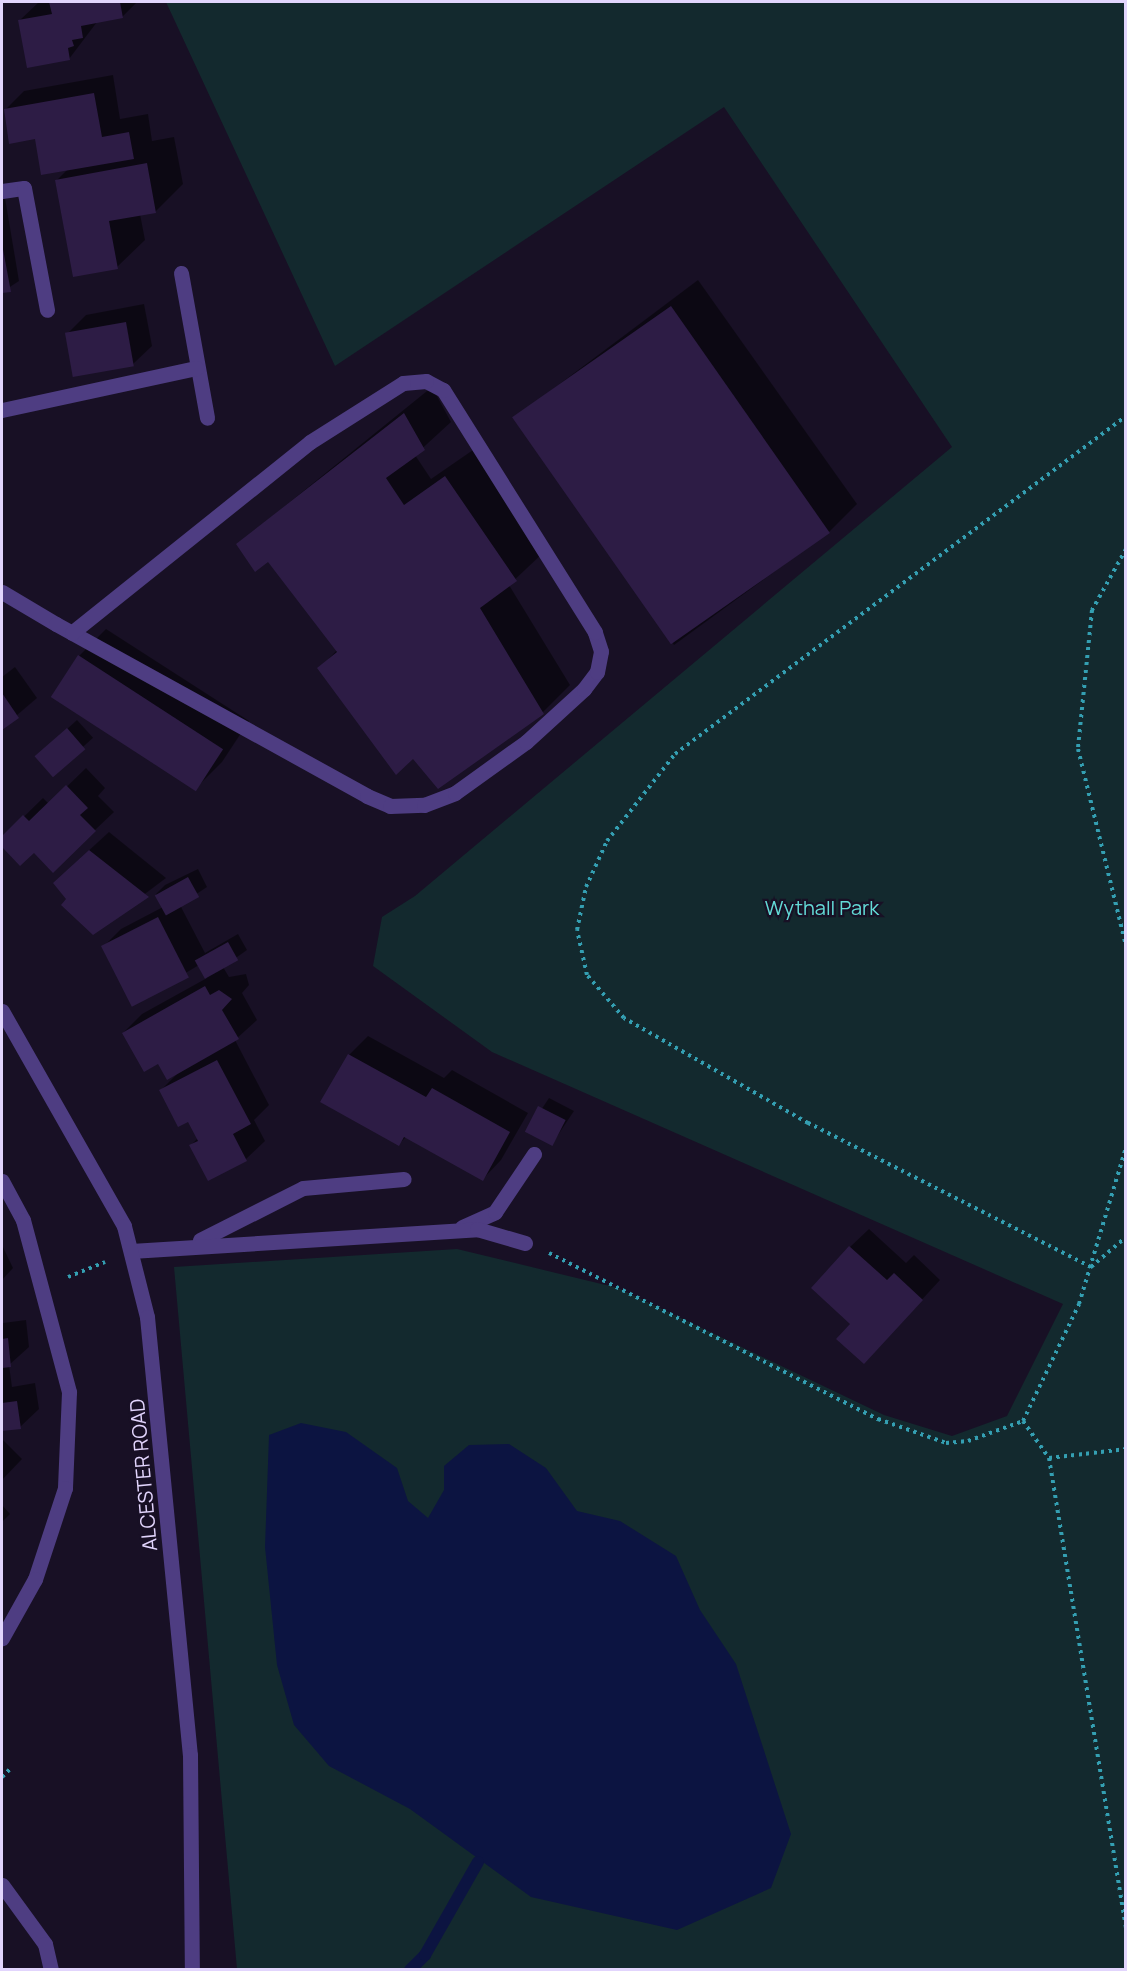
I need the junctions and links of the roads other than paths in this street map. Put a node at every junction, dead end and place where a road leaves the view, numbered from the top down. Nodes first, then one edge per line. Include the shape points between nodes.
1 (2, 191) edge
2 (181, 273) dead end
3 (47, 310) dead end
4 (197, 368) junction
5 (2, 410) edge
6 (207, 418) dead end
7 (2, 592) edge
8 (72, 633) junction
9 (2, 1011) edge
10 (534, 1154) dead end
11 (404, 1179) dead end
12 (2, 1181) edge
13 (456, 1230) junction
14 (525, 1243) road end
15 (189, 1244) junction
16 (131, 1251) junction
17 (2, 1638) edge
18 (2, 1885) edge
19 (51, 1970) edge
20 (192, 1970) edge

1 - 3 street via 24,188
2 - 4 street
4 - 5 street
4 - 6 street
7 - 8 street
8 - 8 street via 390,806 424,805 455,794 526,742 584,689 597,672 601,651 595,632 443,390 426,381 403,383 319,435
9 - 16 street, ALCESTER ROAD via 124,1226
10 - 13 street via 495,1212
11 - 15 street via 303,1188
12 - 17 street via 23,1220 69,1392 65,1488 35,1579
13 - 14 street via 477,1229
13 - 15 street
15 - 16 street
16 - 20 street, ALCESTER ROAD via 160,1415 190,1755
18 - 19 street via 45,1944

